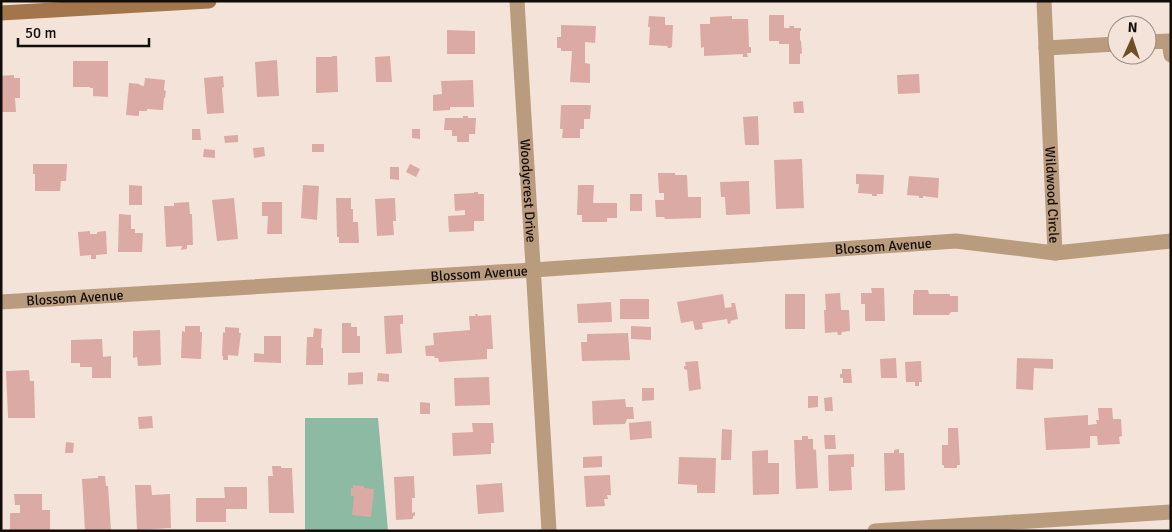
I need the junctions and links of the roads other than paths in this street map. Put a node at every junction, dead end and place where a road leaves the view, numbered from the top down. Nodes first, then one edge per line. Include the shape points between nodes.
1 (209, 1) edge
2 (517, 1) edge
3 (1044, 1) edge
4 (1, 13) edge
5 (1157, 42) edge
6 (1107, 45) edge
7 (1046, 48) junction
8 (1171, 54) edge
9 (1171, 241) edge
10 (1055, 253) junction
11 (533, 270) junction
12 (1, 302) edge
13 (1171, 512) edge
14 (549, 531) edge
15 (875, 531) edge

1 - 4 main road
2 - 11 street, Woodycrest Drive
3 - 7 street, Wildwood Circle
5 - 8 street via 1170,41
6 - 7 street
7 - 10 street, Wildwood Circle
9 - 10 street, Wildwood Circle
10 - 11 street, Blossom Avenue via 956,241
11 - 12 street, Blossom Avenue
11 - 14 street, Woodycrest Drive
13 - 15 street

